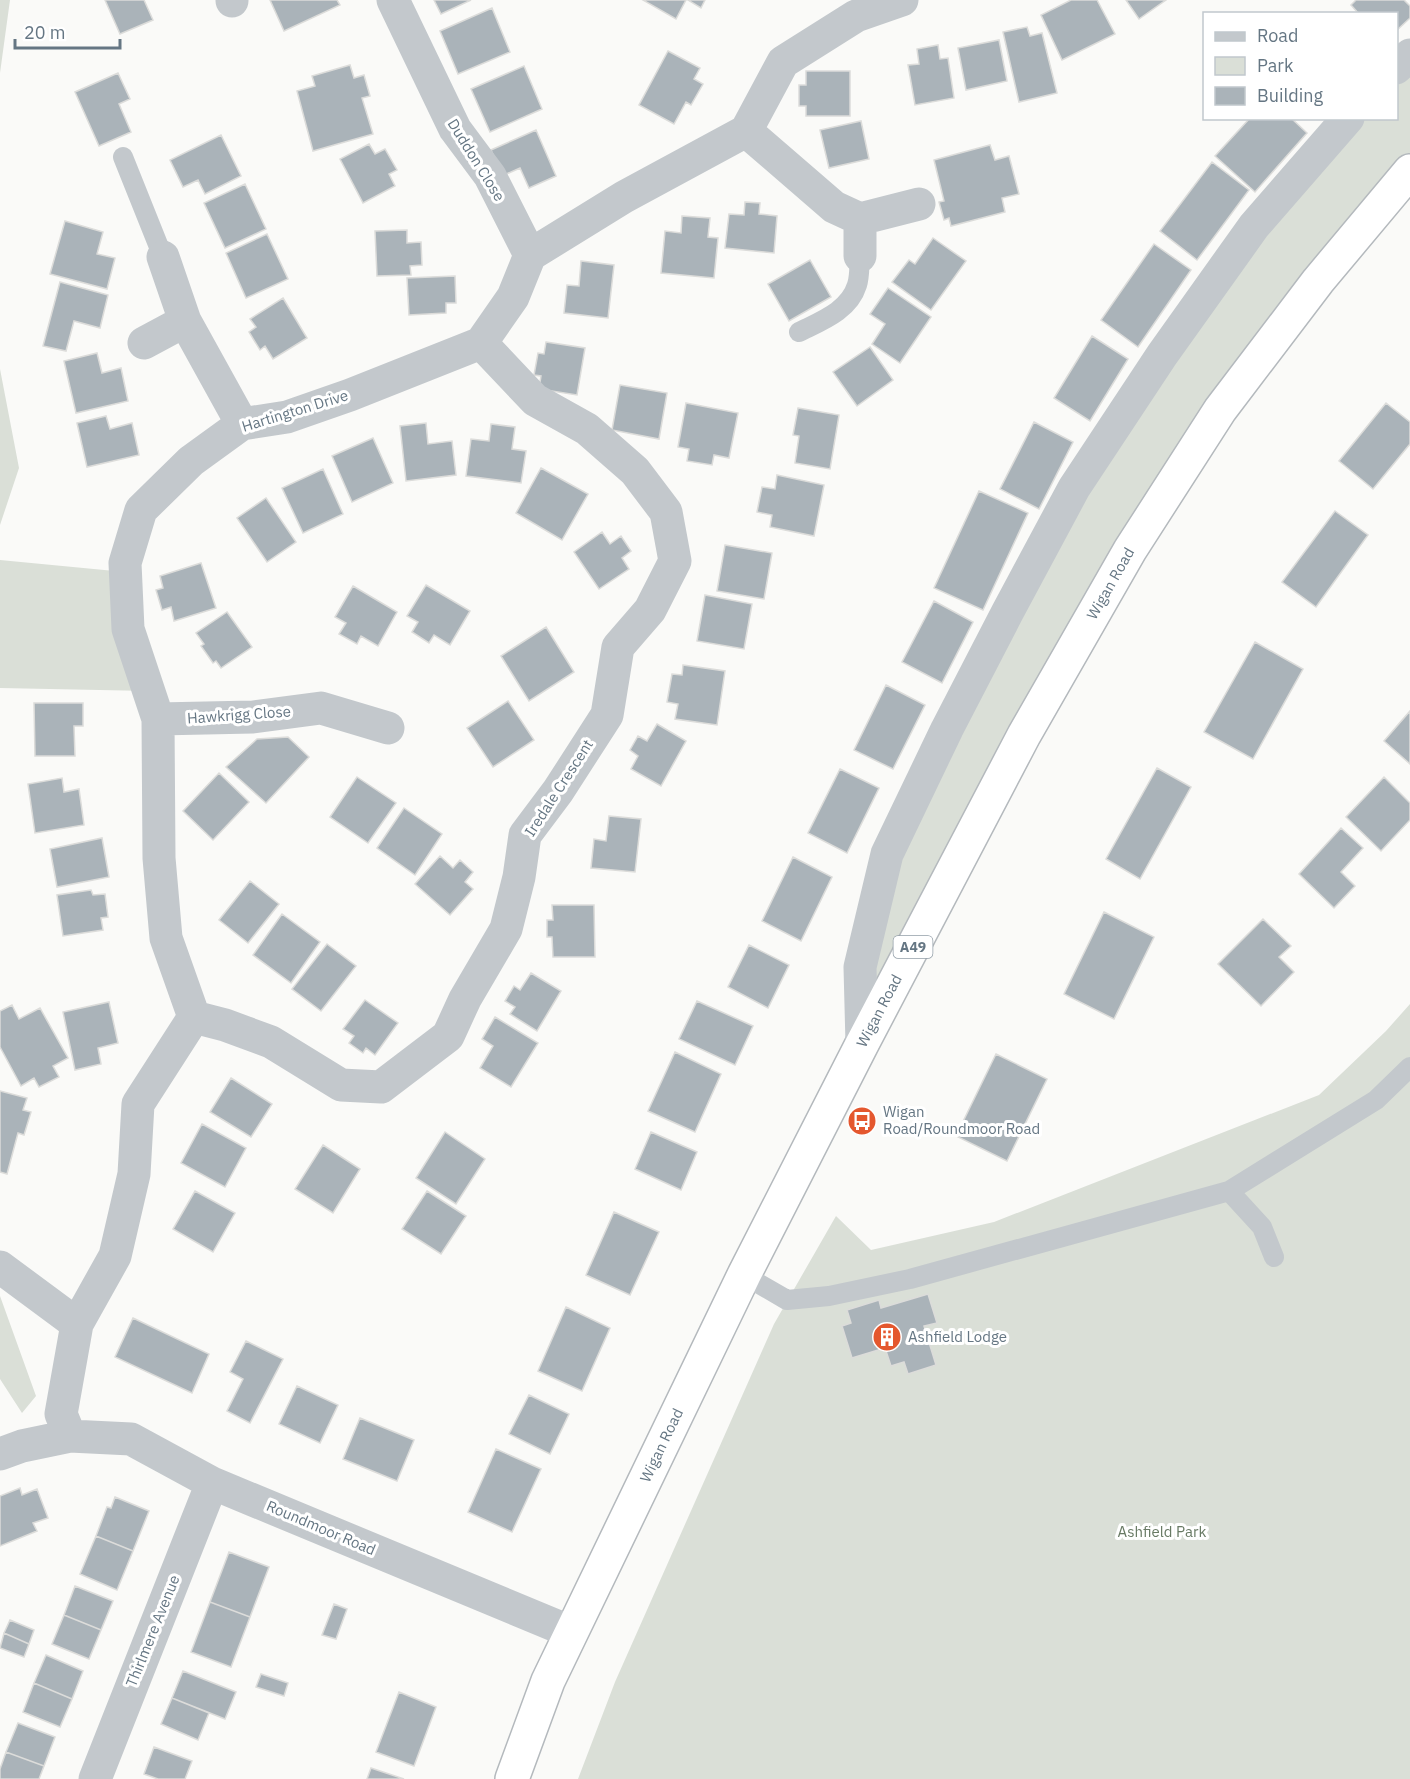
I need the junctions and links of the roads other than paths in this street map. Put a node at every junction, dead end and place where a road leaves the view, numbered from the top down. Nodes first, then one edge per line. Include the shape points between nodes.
1 (393, 0) edge
2 (902, 0) edge
3 (1410, 55) edge
4 (1398, 66) edge
5 (1346, 120) edge
6 (746, 131) junction
7 (123, 158) dead end
8 (1410, 171) edge
9 (919, 204) dead end
10 (860, 219) junction
11 (530, 255) junction
12 (860, 256) joint
13 (163, 257) joint
14 (185, 321) junction
15 (800, 332) dead end
16 (144, 343) dead end
17 (481, 343) junction
18 (242, 424) junction
19 (158, 719) junction
20 (388, 728) dead end
21 (194, 1017) junction
22 (862, 1044) junction
23 (1410, 1067) edge
24 (1229, 1191) junction
25 (1274, 1257) dead end
26 (0, 1267) edge
27 (744, 1275) junction
28 (77, 1324) junction
29 (70, 1437) junction
30 (0, 1454) edge
31 (212, 1483) junction
32 (571, 1632) junction
33 (95, 1779) edge
34 (512, 1779) edge

1 - 11 street, Duddon Close via 454,129 490,176
2 - 6 street via 856,16 783,62
3 - 4 street
5 - 22 street via 1254,226 1162,355 1074,488 1001,624 887,854 860,967
6 - 10 street via 834,207
6 - 11 street via 624,197
7 - 13 lane
8 - 22 highway, Wigan Road / A49 via 1318,281 1220,410 1130,550 1024,735
9 - 10 street
10 - 12 street
11 - 17 street via 513,297
12 - 15 lane via 858,283 852,297 838,312
13 - 14 street
14 - 16 street
14 - 18 street
17 - 18 street, Hartington Drive via 287,417
17 - 21 street, Iredale Crescent via 535,400 587,429 635,471 666,512 675,561 650,610 618,647 607,715 525,835 507,929 448,1036 381,1087 341,1085 271,1042
18 - 19 street, Hartington Drive via 191,461 141,510 125,563 128,629
19 - 20 street, Hawkrigg Close via 253,717 321,708
19 - 21 street, Hartington Drive via 159,858 166,938
21 - 28 street via 138,1104 134,1174 115,1256
22 - 27 highway, Wigan Road / A49
23 - 24 lane via 1376,1100
24 - 25 lane via 1262,1227
24 - 27 lane via 910,1279 829,1296 787,1300
26 - 28 street
27 - 32 highway, Wigan Road / A49
28 - 29 street via 61,1414
29 - 30 street, Roundmoor Road
29 - 31 street, Roundmoor Road via 131,1439
31 - 32 street, Roundmoor Road
31 - 33 street, Thirlmere Avenue
32 - 34 highway, Wigan Road / A49 via 548,1681

